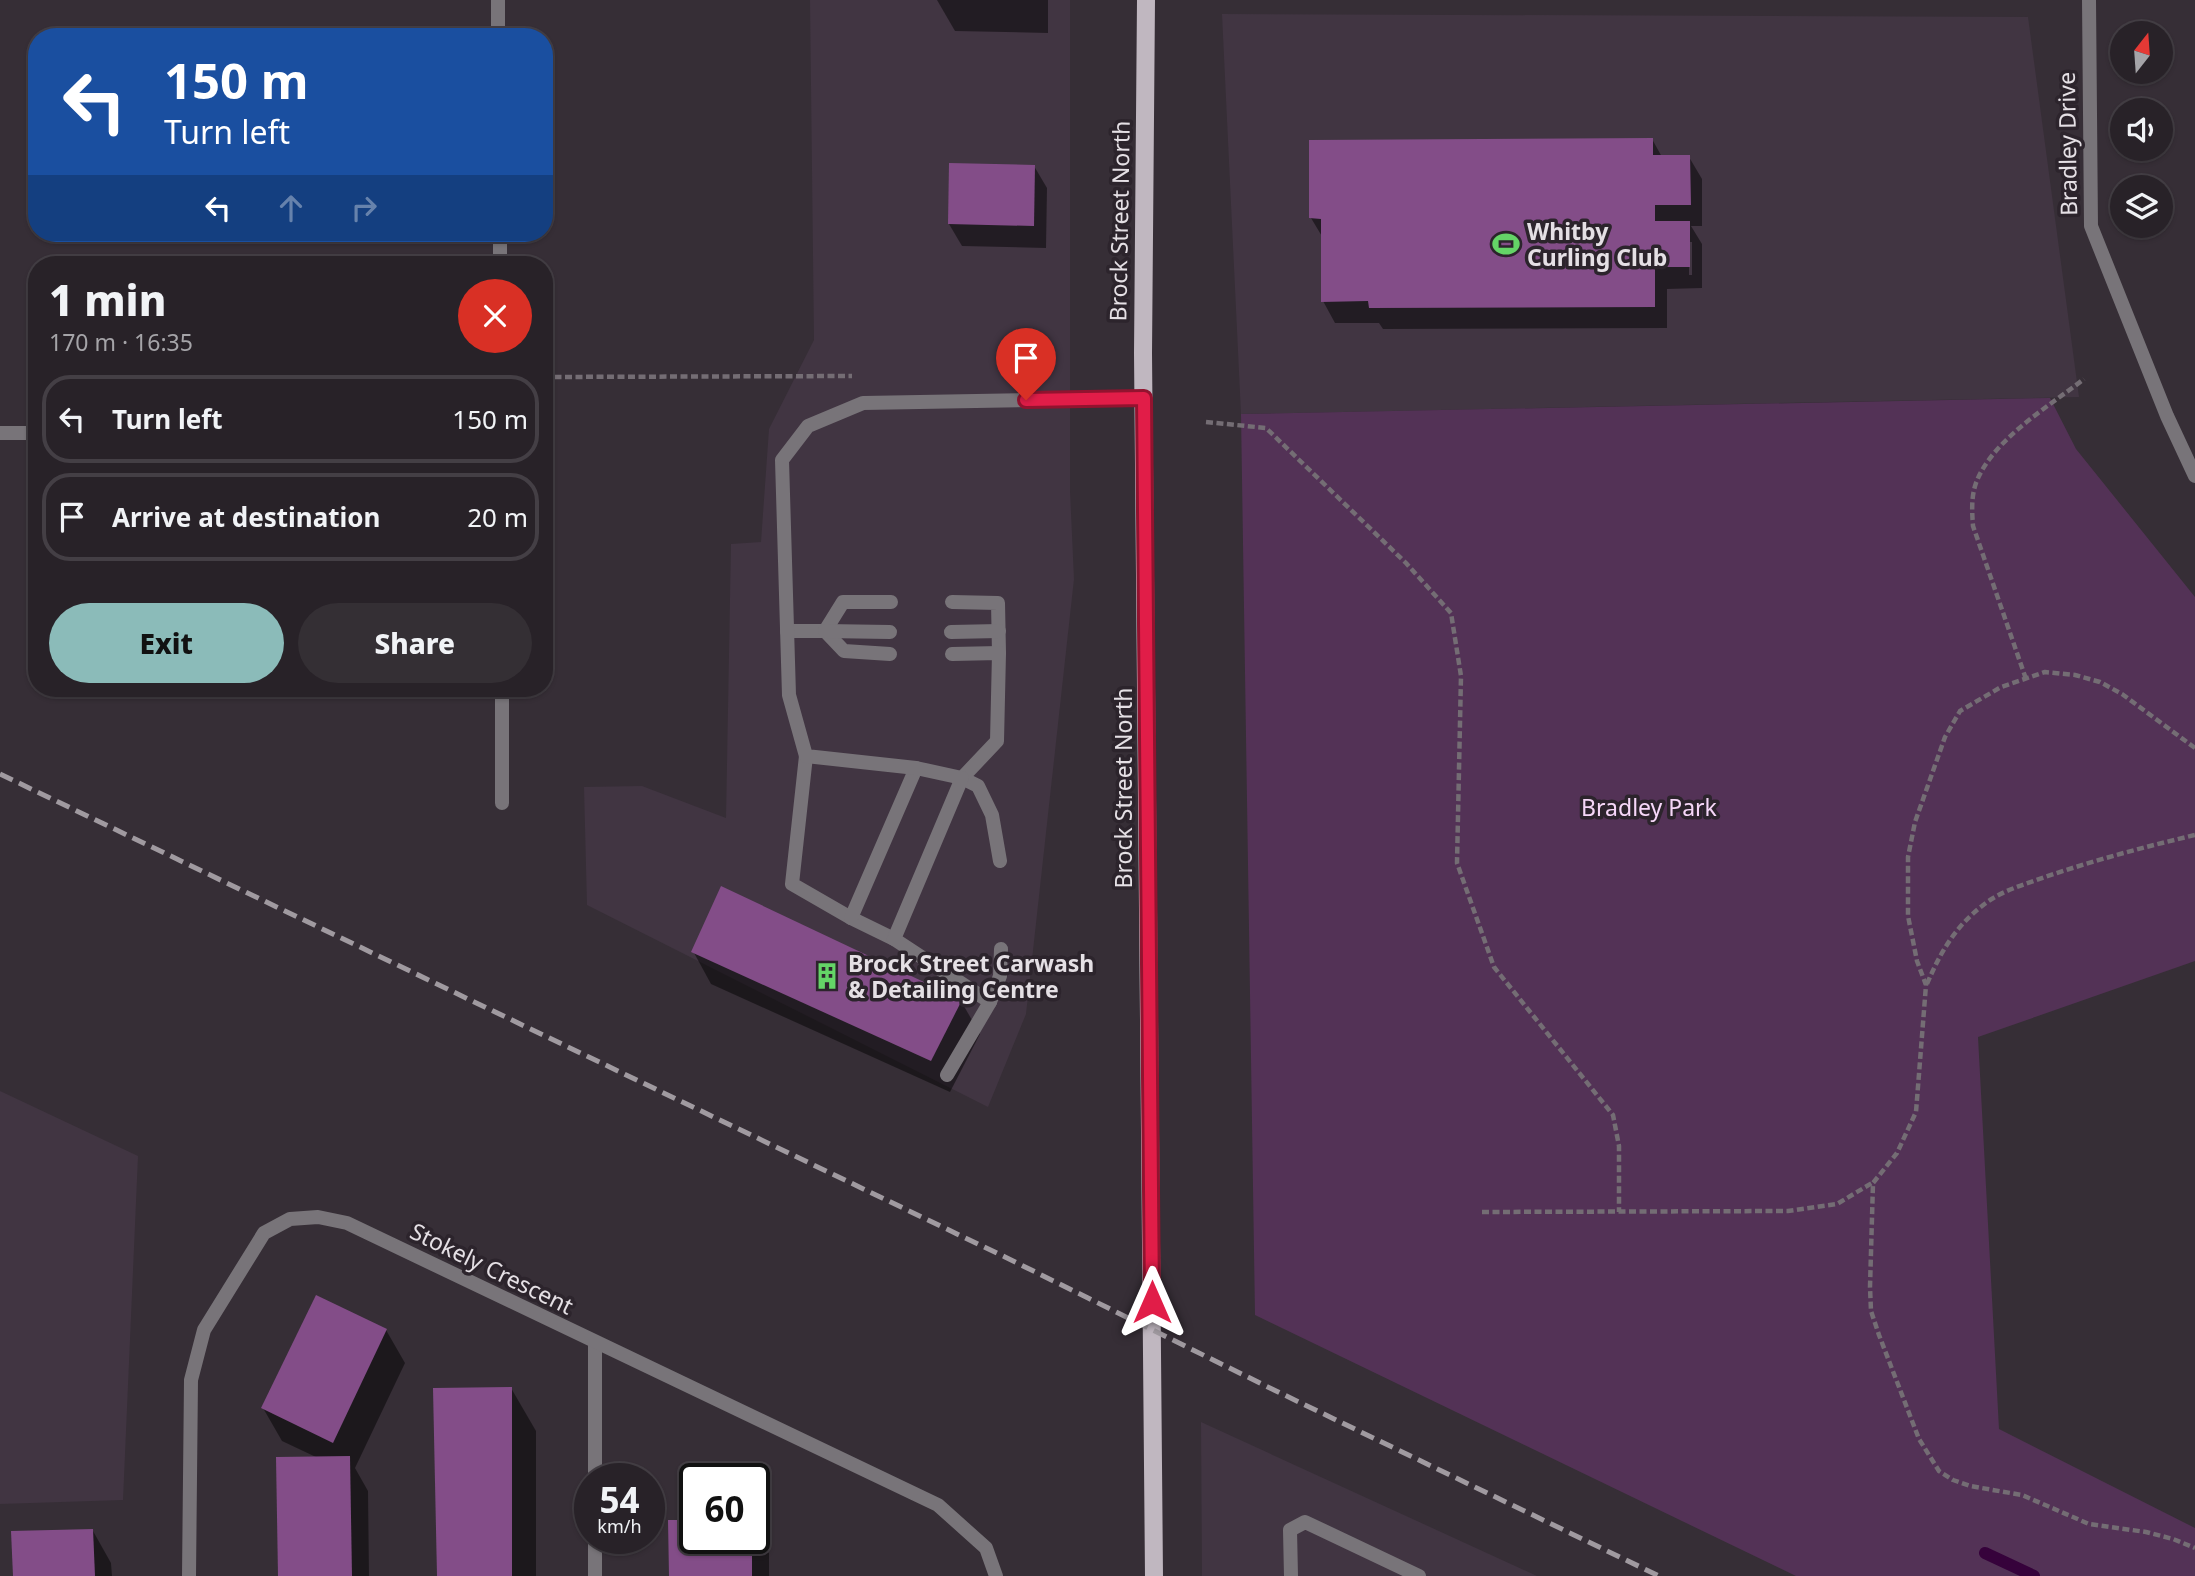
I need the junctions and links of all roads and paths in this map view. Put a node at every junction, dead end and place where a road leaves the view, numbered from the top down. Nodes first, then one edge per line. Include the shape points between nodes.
1 (498, 0) edge
2 (1146, 0) edge
3 (2089, 0) edge
4 (498, 28) edge
5 (859, 376) dead end
6 (553, 377) edge
7 (2084, 379) dead end
8 (1144, 398) junction
9 (1206, 422) dead end
10 (0, 433) edge
11 (28, 433) edge
12 (2195, 476) edge
13 (891, 602) dead end
14 (952, 602) dead end
15 (786, 631) junction
16 (825, 631) junction
17 (999, 631) junction
18 (890, 632) dead end
19 (951, 632) dead end
20 (999, 653) junction
21 (890, 654) dead end
22 (952, 654) dead end
23 (2026, 679) junction
24 (502, 697) edge
25 (2195, 748) edge
26 (806, 755) junction
27 (916, 768) junction
28 (962, 778) junction
29 (502, 803) dead end
30 (2195, 835) edge
31 (1000, 862) dead end
32 (851, 918) junction
33 (894, 939) junction
34 (1001, 949) dead end
35 (1926, 985) junction
36 (990, 1002) junction
37 (947, 1075) dead end
38 (1873, 1183) junction
39 (1482, 1212) dead end
40 (1619, 1212) junction
41 (595, 1343) junction
42 (596, 1463) edge
43 (2195, 1548) edge
44 (596, 1554) edge
45 (189, 1576) edge
46 (596, 1576) edge
47 (996, 1576) edge
48 (1154, 1576) edge
49 (1291, 1576) edge
50 (1419, 1576) edge

1 - 4 street
2 - 8 main road, Brock Street North
3 - 12 street, Bradley Drive via 2091,226 2166,416
5 - 6 path
7 - 23 path via 2005,442 1976,484 1973,526
8 - 15 street via 863,403 808,426 782,460
8 - 48 main road, Brock Street North
9 - 40 path via 1266,428 1406,563 1451,613 1461,676 1457,863 1494,967 1613,1115 1619,1146
10 - 11 street
13 - 16 street via 843,602
14 - 17 street via 998,603
15 - 16 street
15 - 26 street via 789,695
16 - 18 street
16 - 21 street via 844,651
17 - 19 street
17 - 20 street
20 - 22 street
20 - 28 street via 997,741
23 - 25 path via 2045,672 2100,682
23 - 35 path via 2001,687 1960,711 1945,737 1915,822 1907,879 1908,916
24 - 29 street
26 - 27 street
26 - 32 street via 792,884
27 - 28 street
27 - 32 street
28 - 31 street via 978,786 992,815
28 - 33 street
30 - 35 path via 2105,857 2005,891 1960,926 1940,953
32 - 33 street
33 - 36 street
34 - 36 street via 1000,976
35 - 38 path via 1916,1112 1897,1153
36 - 37 street
38 - 40 path via 1837,1204 1788,1211
38 - 43 path via 1871,1311 1919,1439 1939,1471 1970,1486 2022,1495 2089,1524 2146,1532
39 - 40 path
41 - 42 street
41 - 45 street, Stokely Crescent via 347,1223 318,1217 290,1219 264,1233 204,1330 191,1380
41 - 47 street, Stokely Crescent via 938,1505 986,1548
44 - 46 street
49 - 50 street via 1290,1530 1305,1522

